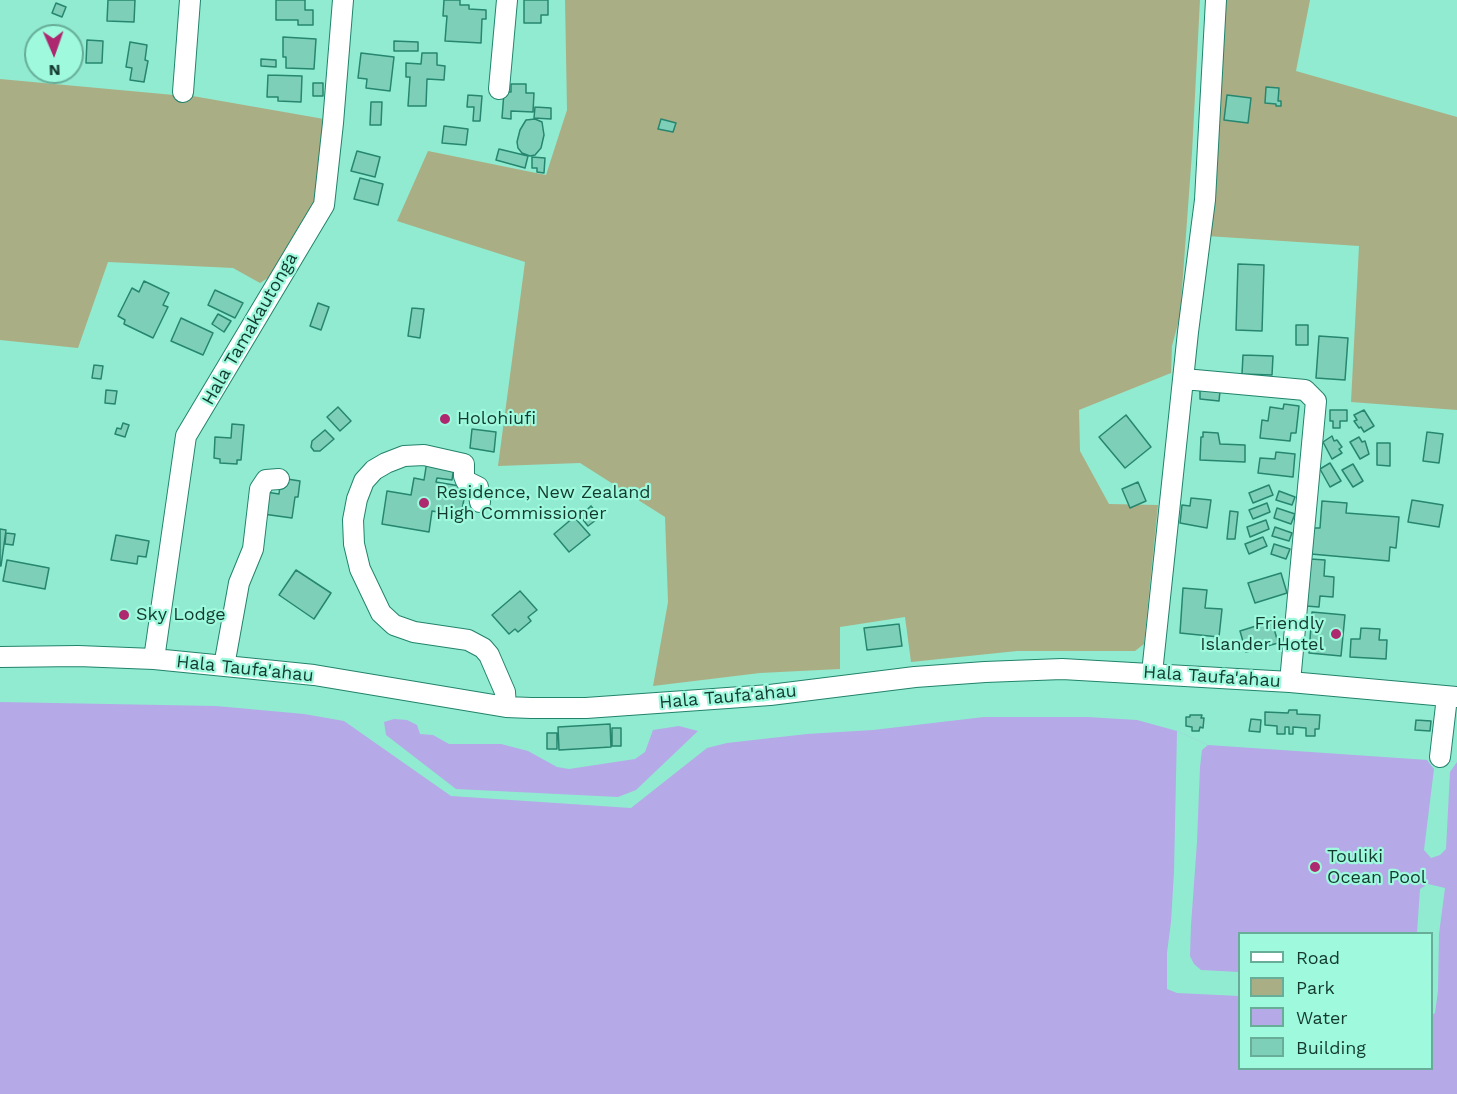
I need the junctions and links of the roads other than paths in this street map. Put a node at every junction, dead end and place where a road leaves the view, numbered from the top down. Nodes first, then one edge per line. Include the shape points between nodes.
1 (190, 0) edge
2 (343, 0) edge
3 (507, 0) edge
4 (1216, 0) edge
5 (500, 89) dead end
6 (183, 92) dead end
7 (1184, 379) junction
8 (279, 478) dead end
9 (480, 502) dead end
10 (0, 657) edge
11 (153, 659) junction
12 (224, 666) junction
13 (1152, 673) junction
14 (1290, 682) junction
15 (1452, 697) edge
16 (506, 707) junction
17 (1440, 757) dead end

1 - 6 street
2 - 11 street, Hala Tamakautonga via 324,205 186,436
3 - 5 street
4 - 7 street via 1205,200
7 - 13 street
7 - 14 street via 1305,390 1316,401
8 - 12 street via 267,480 260,489 253,549 239,583
9 - 16 street via 478,488 466,482 464,464 424,455 404,456 374,470 364,481 353,520 354,544 360,569 381,613 394,625 414,633 468,640 483,648 505,692
10 - 11 street, Hala Taufa'ahau
11 - 12 street, Hala Taufa'ahau
12 - 16 street, Hala Taufa'ahau via 314,675
13 - 14 street, Hala Taufa'ahau
13 - 16 street, Hala Taufa'ahau via 1062,669 985,672 770,695 586,708
14 - 15 street, Hala Taufa'ahau
15 - 17 street

